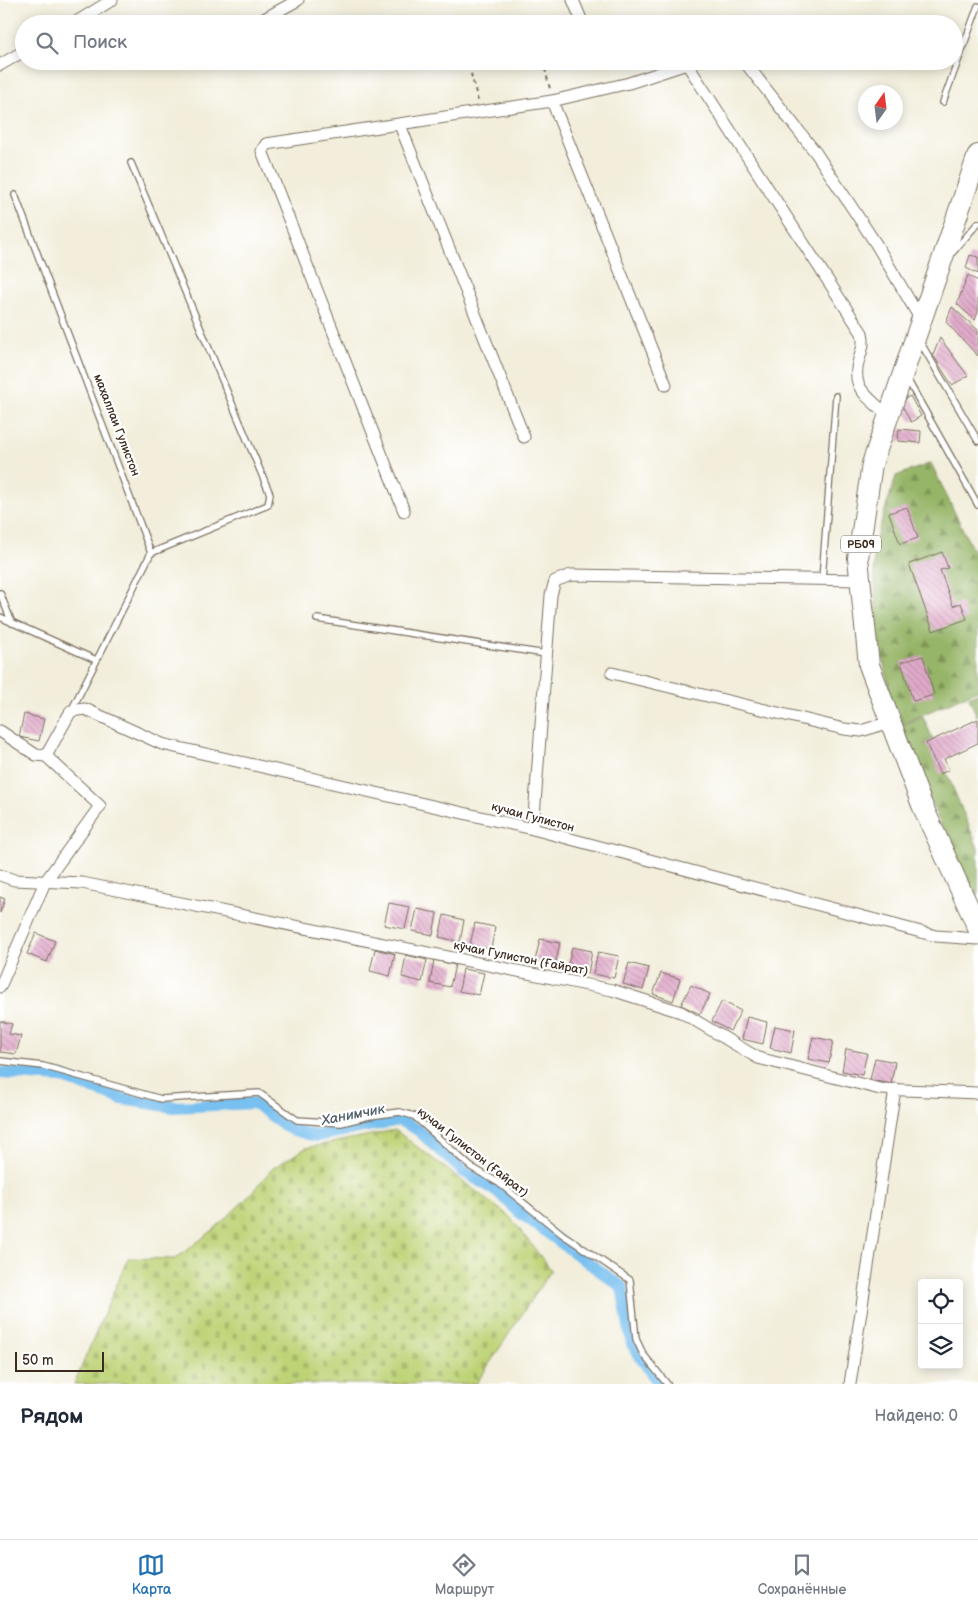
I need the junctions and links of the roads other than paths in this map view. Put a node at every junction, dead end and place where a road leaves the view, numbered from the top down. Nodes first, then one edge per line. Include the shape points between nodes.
1 (112, 0) edge
2 (298, 0) edge
3 (573, 0) edge
4 (978, 6) edge
5 (88, 15) edge
6 (271, 15) edge
7 (579, 15) edge
8 (963, 46) edge
9 (15, 56) edge
10 (0, 65) edge
11 (670, 70) edge
12 (696, 70) edge
13 (751, 70) edge
14 (954, 70) edge
15 (552, 102) junction
16 (942, 102) dead end
17 (400, 125) junction
18 (978, 155) edge
19 (131, 163) dead end
20 (15, 195) dead end
21 (978, 223) edge
22 (938, 268) junction
23 (918, 327) junction
24 (903, 372) junction
25 (666, 385) dead end
26 (836, 396) dead end
27 (888, 416) junction
28 (524, 437) dead end
29 (978, 441) edge
30 (978, 506) edge
31 (404, 511) dead end
32 (151, 553) junction
33 (822, 579) junction
34 (860, 580) junction
35 (0, 593) edge
36 (0, 618) edge
37 (316, 620) dead end
38 (12, 623) junction
39 (546, 654) junction
40 (96, 660) junction
41 (612, 673) dead end
42 (71, 711) junction
43 (890, 722) junction
44 (0, 731) edge
45 (46, 756) junction
46 (533, 829) junction
47 (0, 875) edge
48 (45, 882) junction
49 (978, 928) edge
50 (978, 939) edge
51 (0, 987) edge
52 (0, 1061) edge
53 (895, 1089) junction
54 (978, 1094) edge
55 (667, 1384) edge
56 (850, 1384) edge

1 - 5 street
2 - 6 street
3 - 7 street
4 - 8 lane
9 - 10 street
11 - 15 street
12 - 27 street via 862,333 864,341 854,372 855,381
13 - 23 street via 816,153 876,244
14 - 16 lane
15 - 17 street
15 - 25 street
17 - 28 street
17 - 31 street via 266,144 262,151
18 - 22 highway, РБ09
19 - 32 lane via 270,494 268,505
20 - 32 lane, маҳаллаи Гулистон
21 - 22 lane
22 - 23 highway, РБ09
23 - 24 highway, РБ09
23 - 29 lane
24 - 27 highway, РБ09
24 - 30 lane
26 - 33 lane
27 - 34 highway, РБ09 via 872,464 858,558
32 - 40 lane
33 - 34 street
33 - 39 street via 571,575 555,581
34 - 43 highway, РБ09 via 868,665
35 - 38 lane
36 - 38 lane
37 - 39 lane
38 - 40 lane
39 - 46 street
40 - 42 lane
41 - 43 street via 844,729 861,731
42 - 45 street
42 - 46 street, кучаи Гулистон via 85,709 162,744
43 - 49 highway, РБ09 via 922,805
44 - 45 street via 36,755
45 - 48 street via 100,806
46 - 50 street, кучаи Гулистон via 936,936
47 - 48 street via 14,880
48 - 51 street
48 - 53 street, кӯчаи Гулистон (Ғайрат) via 82,883 612,990 681,1012 758,1058 880,1089
52 - 55 lane, кучаи Гулистон (Ғайрат) via 43,1066 161,1099 259,1093 297,1120 341,1123 400,1112 414,1116 471,1166 630,1280 636,1339 642,1354
53 - 54 street, кӯчаи Гулистон (Ғайрат)
53 - 56 street

